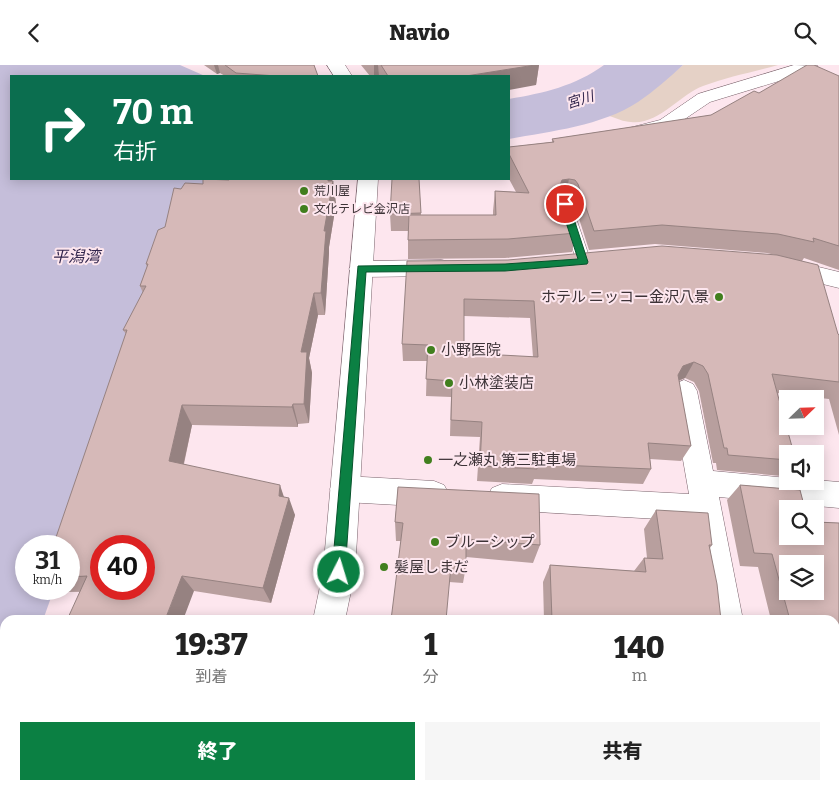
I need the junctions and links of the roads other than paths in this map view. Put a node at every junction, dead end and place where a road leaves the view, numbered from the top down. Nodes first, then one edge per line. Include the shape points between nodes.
1 (813, 68) edge
2 (615, 135) edge
3 (368, 180) edge
4 (565, 204) edge
5 (582, 262) edge
6 (767, 263) edge
7 (467, 268) edge
8 (361, 269) junction
9 (839, 280) edge
10 (684, 391) dead end
11 (346, 489) junction
12 (839, 495) edge
13 (704, 496) junction
14 (330, 615) edge
15 (726, 615) edge

1 - 2 street via 704,98 667,124 654,129
3 - 8 street
4 - 5 lane
6 - 9 street
7 - 8 street
8 - 11 street
10 - 13 street
11 - 13 street via 467,495
11 - 14 street via 339,572
12 - 13 street
13 - 15 street

